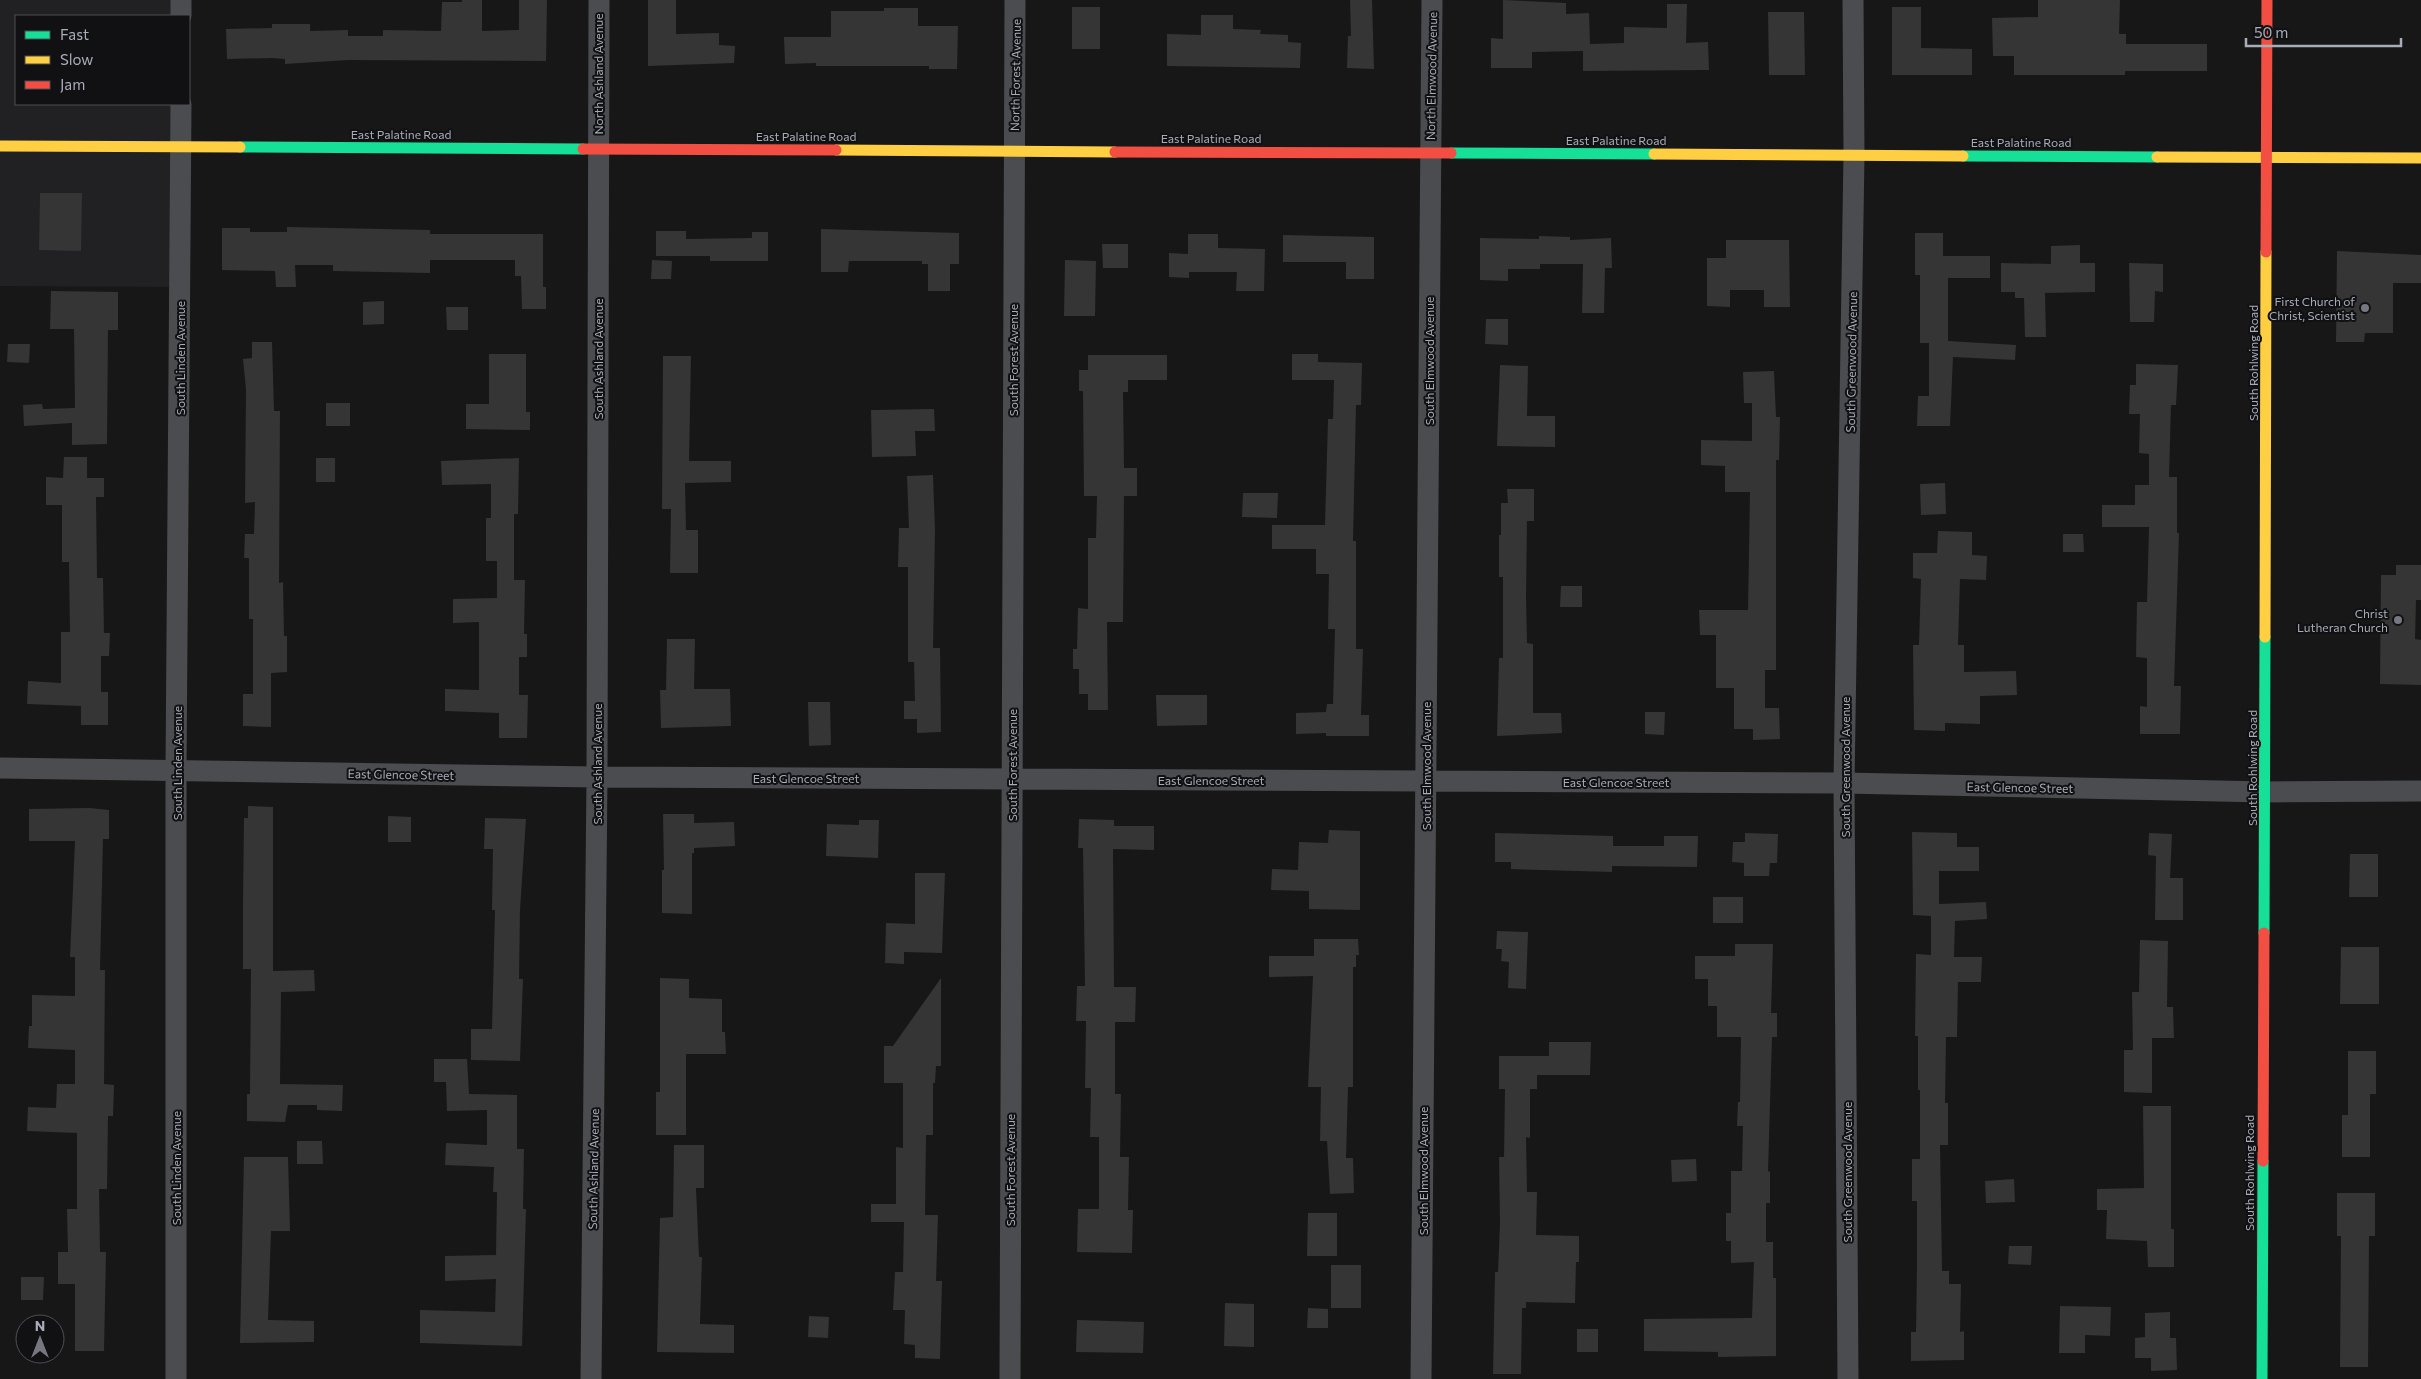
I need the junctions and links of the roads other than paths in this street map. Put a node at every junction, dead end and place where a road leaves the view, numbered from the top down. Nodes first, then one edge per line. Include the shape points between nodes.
1 (181, 0) edge
2 (599, 0) edge
3 (1016, 0) edge
4 (1432, 0) edge
5 (1853, 0) edge
6 (2267, 0) edge
7 (181, 15) edge
8 (181, 105) edge
9 (0, 146) edge
10 (181, 147) junction
11 (598, 149) junction
12 (1014, 151) junction
13 (1431, 153) junction
14 (1854, 155) junction
15 (2267, 157) junction
16 (2421, 158) edge
17 (0, 768) edge
18 (176, 770) junction
19 (597, 778) junction
20 (1012, 780) junction
21 (1426, 781) junction
22 (1844, 783) junction
23 (2421, 791) edge
24 (2265, 792) junction
25 (176, 1379) edge
26 (592, 1379) edge
27 (1010, 1379) edge
28 (1421, 1379) edge
29 (1848, 1379) edge
30 (2262, 1379) edge

1 - 7 street
2 - 11 street, North Ashland Avenue
3 - 12 street, North Forest Avenue
4 - 13 street, North Elmwood Avenue
5 - 14 street, South Greenwood Avenue
6 - 15 main road, South Rohlwing Road
8 - 10 street, South Linden Avenue
9 - 10 main road, East Palatine Road
10 - 11 main road, East Palatine Road
10 - 18 street, South Linden Avenue
11 - 12 main road, East Palatine Road
11 - 19 street, South Ashland Avenue
12 - 13 main road, East Palatine Road
12 - 20 street, South Forest Avenue
13 - 14 main road, East Palatine Road
13 - 21 street, South Elmwood Avenue
14 - 15 main road, East Palatine Road
14 - 22 street, South Greenwood Avenue
15 - 16 main road, East Palatine Road
15 - 24 main road, South Rohlwing Road
17 - 18 street, East Glencoe Street
18 - 19 street, East Glencoe Street
18 - 25 street, South Linden Avenue
19 - 20 street, East Glencoe Street
19 - 26 street, South Ashland Avenue
20 - 21 street, East Glencoe Street
20 - 27 street, South Forest Avenue
21 - 22 street, East Glencoe Street
21 - 28 street, South Elmwood Avenue
22 - 24 street, East Glencoe Street
22 - 29 street, South Greenwood Avenue
23 - 24 street, East Glencoe Street
24 - 30 main road, South Rohlwing Road

